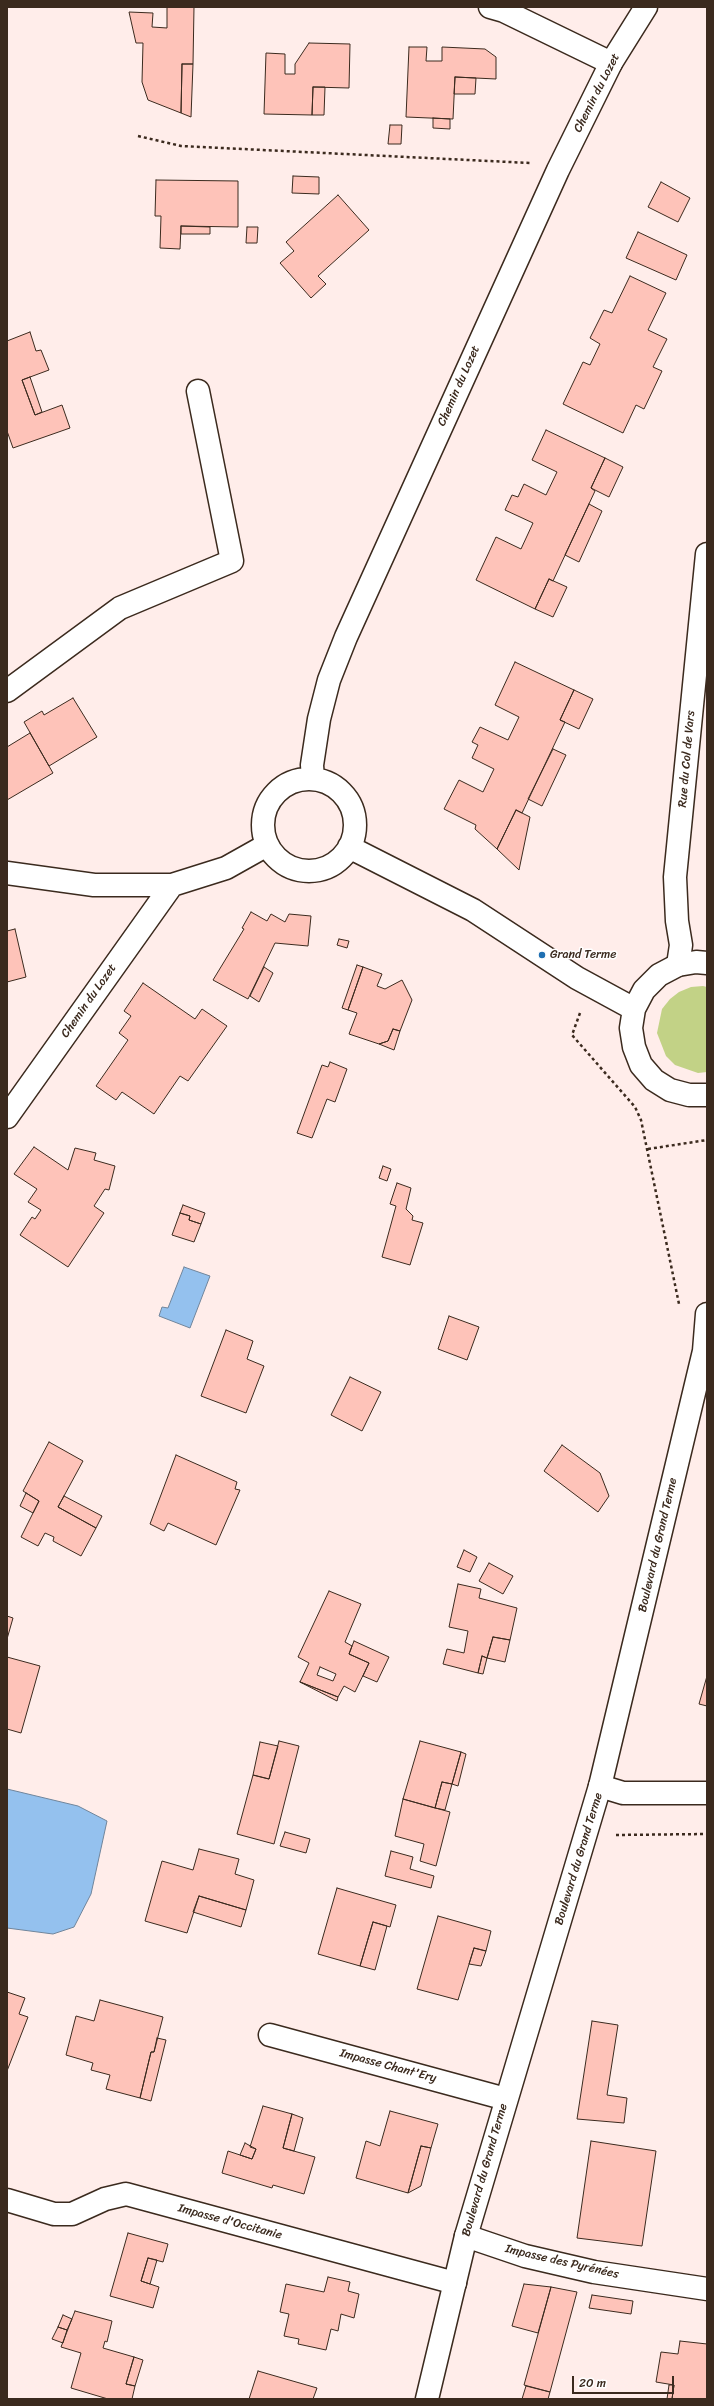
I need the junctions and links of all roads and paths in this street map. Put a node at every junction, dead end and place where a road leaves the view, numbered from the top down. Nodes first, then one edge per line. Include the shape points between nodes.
1 (490, 7) edge
2 (646, 7) edge
3 (611, 63) junction
4 (138, 136) dead end
5 (558, 170) junction
6 (198, 391) dead end
7 (707, 554) edge
8 (7, 691) edge
9 (313, 779) junction
10 (267, 844) junction
11 (349, 847) junction
12 (7, 873) edge
13 (172, 884) junction
14 (707, 963) edge
15 (678, 965) junction
16 (634, 1009) junction
17 (584, 1010) dead end
18 (707, 1095) edge
19 (7, 1117) edge
20 (707, 1140) edge
21 (648, 1149) junction
22 (681, 1311) dead end
23 (707, 1314) edge
24 (705, 1351) edge
25 (600, 1786) junction
26 (707, 1793) edge
27 (588, 1832) junction
28 (707, 1834) edge
29 (270, 2035) dead end
30 (506, 2099) junction
31 (7, 2200) edge
32 (466, 2236) junction
33 (454, 2283) junction
34 (707, 2289) edge
35 (428, 2399) edge

1 - 3 street
2 - 3 street, Chemin du Lozet
3 - 5 street, Chemin du Lozet
4 - 5 path via 181,146 538,164
5 - 9 street, Chemin du Lozet via 346,637 329,680 319,719 312,765
6 - 8 street via 232,561 120,608
7 - 15 street, Rue du Col de Vars via 675,877 681,945
9 - 10 street via 298,780 282,786 271,798 264,813 263,829
9 - 11 street via 331,784 344,796 353,812 354,830
10 - 11 street via 277,858 291,867 307,871 329,866
10 - 13 street via 226,868
11 - 16 street via 473,910 577,978
12 - 13 street via 40,880 94,885
13 - 19 street, Chemin du Lozet
14 - 15 street
15 - 16 street via 659,975 644,990
16 - 18 street via 631,1028 634,1047 641,1065 670,1090 689,1095
17 - 21 path via 578,1016 572,1035 635,1107
20 - 21 path
21 - 22 path
23 - 24 street, Boulevard du Grand Terme
24 - 25 street, Boulevard du Grand Terme
25 - 26 street via 623,1793
25 - 27 street, Boulevard du Grand Terme
27 - 28 path via 612,1835
27 - 30 street, Boulevard du Grand Terme
29 - 30 street, Impasse Chant'Ery
30 - 32 street, Boulevard du Grand Terme
31 - 33 street, Impasse d'Occitanie via 54,2214 72,2214 105,2199 126,2194
32 - 33 street, Boulevard du Grand Terme
32 - 34 street, Impasse des Pyrénées via 525,2256 594,2272
33 - 35 street, Boulevard du Grand Terme

